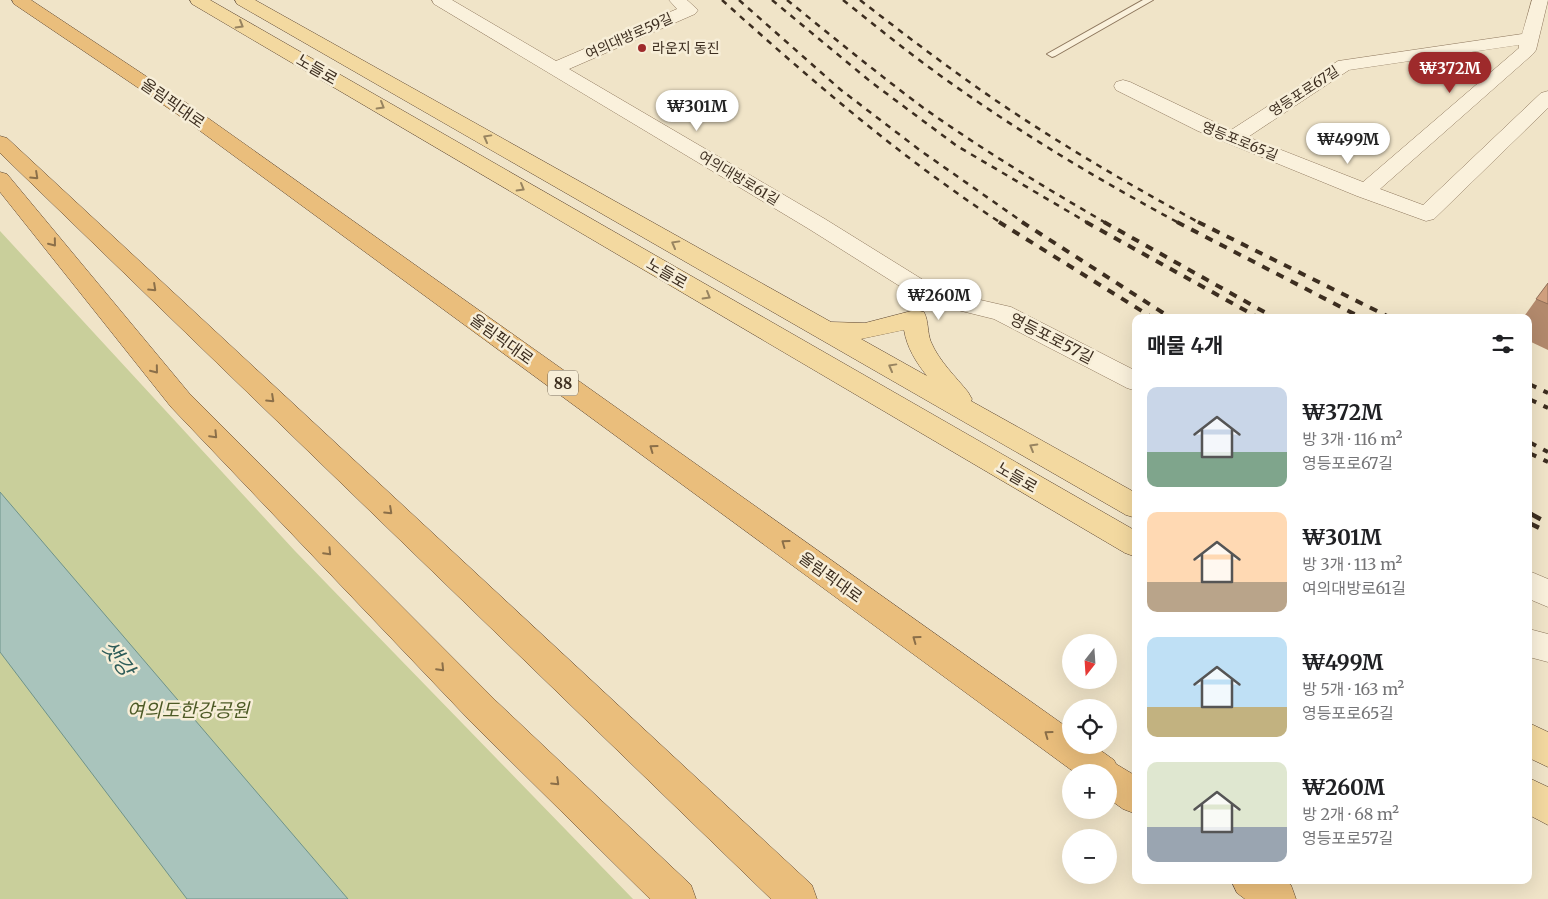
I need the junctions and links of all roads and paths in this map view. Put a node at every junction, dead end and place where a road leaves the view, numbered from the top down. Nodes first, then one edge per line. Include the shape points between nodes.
1 (20, 0) edge
2 (198, 0) edge
3 (243, 0) edge
4 (440, 0) edge
5 (677, 0) edge
6 (1149, 0) edge
7 (1540, 0) edge
8 (1530, 38) junction
9 (1052, 54) dead end
10 (555, 68) junction
11 (1123, 86) dead end
12 (1548, 98) edge
13 (1232, 138) junction
14 (0, 142) edge
15 (0, 178) edge
16 (1365, 191) junction
17 (934, 297) junction
18 (915, 318) junction
19 (827, 330) junction
20 (1132, 380) edge
21 (966, 408) junction
22 (1063, 465) junction
23 (1132, 493) edge
24 (1132, 504) edge
25 (1132, 543) edge
26 (1532, 586) edge
27 (1548, 594) edge
28 (1532, 644) edge
29 (1548, 648) edge
30 (1532, 741) edge
31 (1548, 751) edge
32 (1091, 764) edge
33 (1117, 784) edge
34 (1132, 795) edge
35 (1532, 797) edge
36 (1548, 807) edge
37 (1256, 884) edge
38 (677, 899) edge
39 (798, 899) edge
40 (1277, 899) edge

32 -> 1 highway, 올림픽대로 / 88 via 184,110
2 -> 25 main road, 노들로
19 -> 3 main road, 노들로
4 - 10 street, 여의대방로61길
5 - 10 street, 여의대방로59길 via 689,10
6 - 9 lane
7 - 8 street
8 - 13 street, 영등포로67길 via 1344,65
8 - 16 street via 1527,50
10 - 17 street, 여의대방로61길
11 - 13 street, 영등포로65길
12 - 16 street, 영등포로65길 via 1426,214
13 - 16 street, 영등포로65길
14 -> 39 highway
15 -> 38 highway via 180,400 484,712
17 - 18 street
17 - 20 street, 영등포로57길 via 1002,313
18 - 19 main road via 869,331
18 - 21 main road via 918,340 926,357
21 -> 19 main road, 노들로
22 -> 21 main road, 노들로
22 - 23 main road
22 - 24 main road, 노들로
26 - 27 street
28 - 29 street
30 - 31 main road
33 - 34 highway
35 - 36 main road
37 - 40 highway

